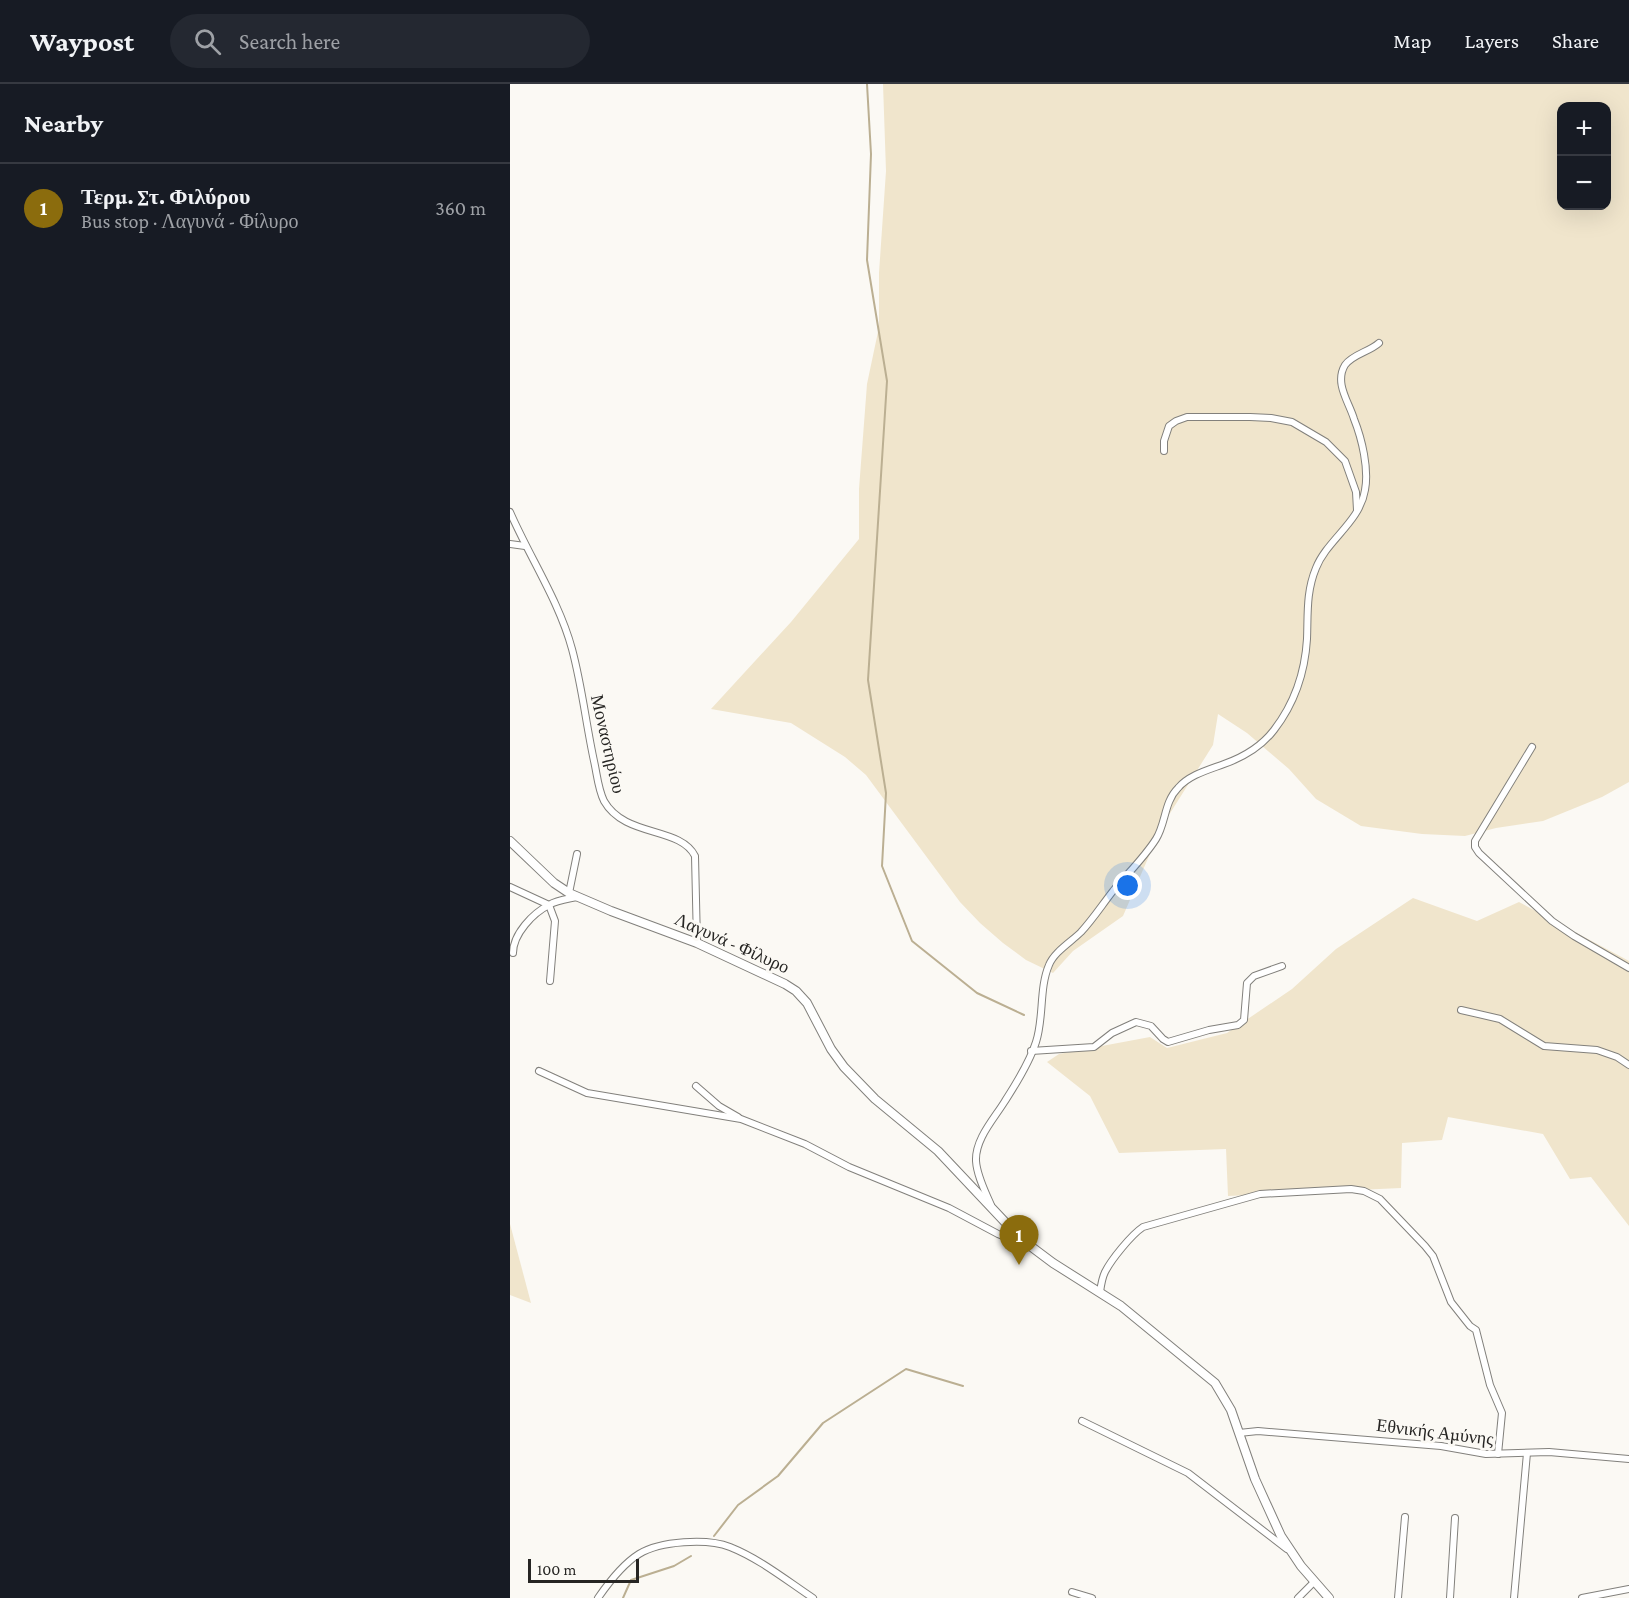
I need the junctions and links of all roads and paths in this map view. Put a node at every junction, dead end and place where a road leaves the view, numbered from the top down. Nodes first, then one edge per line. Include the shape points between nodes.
1 (1379, 343) dead end
2 (1164, 451) dead end
3 (1357, 510) junction
4 (510, 512) edge
5 (510, 544) edge
6 (525, 546) junction
7 (1532, 747) dead end
8 (510, 841) edge
9 (577, 854) dead end
10 (510, 887) edge
11 (568, 892) junction
12 (577, 897) junction
13 (549, 905) junction
14 (697, 944) junction
15 (513, 953) dead end
16 (1282, 966) dead end
17 (1629, 968) edge
18 (550, 981) dead end
19 (1461, 1010) dead end
20 (1031, 1051) junction
21 (1629, 1065) edge
22 (539, 1071) dead end
23 (696, 1086) dead end
24 (741, 1119) junction
25 (992, 1208) junction
26 (1031, 1247) junction
27 (1100, 1292) junction
28 (1082, 1420) dead end
29 (1239, 1433) junction
30 (1527, 1453) junction
31 (1498, 1455) junction
32 (1629, 1459) edge
33 (1405, 1517) dead end
34 (1455, 1518) dead end
35 (1292, 1553) junction
36 (1314, 1582) junction
37 (1629, 1589) edge
38 (1619, 1590) junction
39 (1072, 1592) dead end
40 (598, 1598) edge
41 (813, 1598) edge
42 (1092, 1598) edge
43 (1299, 1598) edge
44 (1329, 1598) edge
45 (1398, 1598) edge
46 (1450, 1598) edge
47 (1514, 1598) edge
48 (1582, 1598) edge
49 (1616, 1598) edge

1 - 3 street via 1350,360 1343,368 1341,381 1364,461 1366,485
2 - 3 street via 1169,426 1187,417 1292,422 1326,442 1345,461 1356,492
3 - 20 street via 1316,567 1306,601 1305,661 1281,722 1258,748 1187,780 1175,790 1156,839 1092,919 1049,964 1041,1025
4 - 6 street, Μοναστηρίου
5 - 6 street
6 - 14 street, Μοναστηρίου via 572,648 605,802 628,823 681,840 694,853
7 - 17 street via 1475,847 1552,921
8 - 11 street, Λαγυνά - Φίλυρο
9 - 11 street
10 - 13 street
11 - 12 street, Λαγυνά - Φίλυρο
12 - 13 street
12 - 14 street, Λαγυνά - Φίλυρο
13 - 15 street via 523,928
13 - 18 street via 555,921
14 - 25 street, Λαγυνά - Φίλυρο via 796,991 844,1067 874,1099 944,1156
16 - 20 street via 1250,980 1244,1020 1238,1025 1168,1042 1151,1026 1136,1022 1094,1047
19 - 21 street via 1500,1019 1544,1046 1597,1050
20 - 25 street via 1016,1084 978,1145 980,1179
22 - 24 street via 587,1093
23 - 24 street
24 - 26 street
25 - 26 street, Λαγυνά - Φίλυρο
26 - 27 street, Λαγυνά - Φίλυρο
27 - 29 street, Λαγυνά - Φίλυρο via 1211,1379 1225,1398
27 - 31 street via 1108,1267 1143,1227 1260,1194 1351,1189 1373,1194 1433,1256 1451,1302 1476,1330 1490,1385 1502,1413
28 - 35 street via 1188,1473
29 - 31 street, Εθνικής Αμύνης via 1381,1440
29 - 35 street, Λαγυνά - Φίλυρο via 1269,1512
30 - 31 street, Εθνικής Αμύνης
30 - 32 street, Εθνικής Αμύνης
30 - 47 street
33 - 45 street
34 - 46 street
35 - 36 street, Λαγυνά - Φίλυρο
36 - 43 street
36 - 44 street, Λαγυνά - Φίλυρο
37 - 38 street
38 - 48 street
38 - 49 street
39 - 42 street
40 - 41 street via 640,1554 674,1544 707,1542 741,1552

